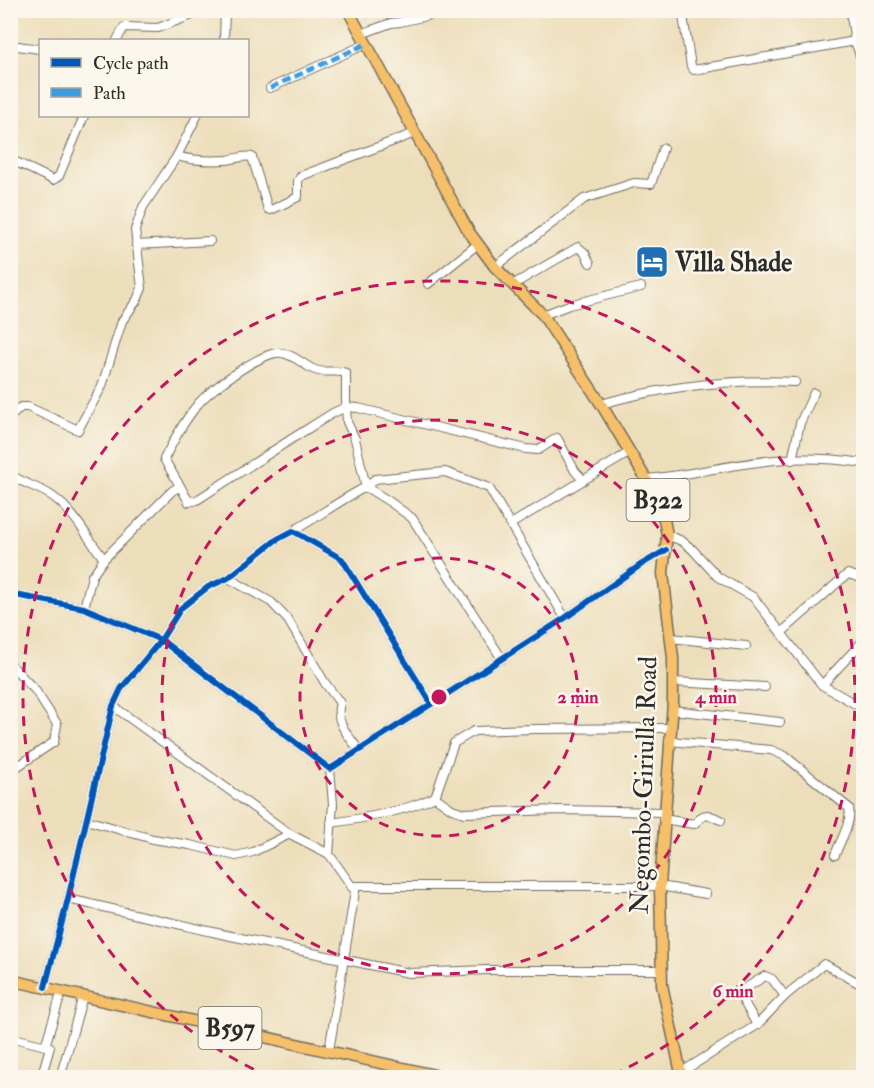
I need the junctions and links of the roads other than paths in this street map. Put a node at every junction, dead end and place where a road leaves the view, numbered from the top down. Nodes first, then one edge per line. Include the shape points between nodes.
1 (206, 10) edge
2 (225, 10) edge
3 (348, 10) edge
4 (452, 10) edge
5 (682, 10) edge
6 (850, 10) edge
7 (118, 39) edge
8 (224, 39) edge
9 (364, 39) junction
10 (855, 41) junction
11 (10, 45) edge
12 (39, 49) edge
13 (864, 67) edge
14 (270, 88) dead end
15 (84, 117) edge
16 (196, 117) edge
17 (415, 133) junction
18 (663, 148) dead end
19 (177, 156) junction
20 (10, 159) edge
21 (210, 241) dead end
22 (478, 244) junction
23 (136, 245) junction
24 (590, 263) dead end
25 (495, 267) junction
26 (428, 284) dead end
27 (514, 284) junction
28 (641, 287) dead end
29 (543, 315) junction
30 (795, 382) dead end
31 (814, 393) dead end
32 (602, 404) junction
33 (346, 407) junction
34 (10, 417) edge
35 (630, 452) junction
36 (792, 460) junction
37 (864, 463) edge
38 (10, 474) edge
39 (583, 480) junction
40 (646, 480) junction
41 (180, 486) junction
42 (366, 487) junction
43 (511, 524) junction
44 (293, 531) junction
45 (667, 535) junction
46 (666, 550) junction
47 (104, 559) junction
48 (864, 576) edge
49 (228, 578) junction
50 (10, 594) edge
51 (84, 608) junction
52 (565, 618) junction
53 (781, 633) junction
54 (670, 638) junction
55 (161, 640) junction
56 (864, 640) edge
57 (746, 646) dead end
58 (502, 659) junction
59 (10, 664) edge
60 (673, 682) junction
61 (822, 685) junction
62 (765, 687) dead end
63 (431, 704) junction
64 (113, 706) junction
65 (672, 710) junction
66 (864, 710) edge
67 (780, 722) dead end
68 (671, 728) junction
69 (669, 741) junction
70 (359, 750) junction
71 (10, 769) edge
72 (330, 769) junction
73 (435, 796) junction
74 (664, 815) junction
75 (86, 820) junction
76 (721, 820) dead end
77 (331, 823) junction
78 (291, 834) junction
79 (329, 854) junction
80 (835, 855) dead end
81 (351, 886) junction
82 (660, 886) junction
83 (706, 894) dead end
84 (68, 898) junction
85 (343, 959) junction
86 (661, 970) junction
87 (10, 980) edge
88 (864, 986) edge
89 (45, 987) junction
90 (62, 991) junction
91 (82, 996) junction
92 (785, 996) junction
93 (757, 1025) junction
94 (10, 1037) edge
95 (45, 1046) junction
96 (329, 1051) junction
97 (685, 1073) edge
98 (42, 1077) edge
99 (60, 1077) edge
100 (448, 1077) edge

1 - 7 street via 158,28 124,27
2 - 8 street
3 - 9 main road, Negombo-Giriulla Road / B322
4 - 9 street via 391,22
5 - 10 street via 694,70
6 - 10 street
9 - 14 street
9 - 17 main road, Negombo-Giriulla Road / B322
10 - 13 street
11 - 12 street
15 - 20 street via 59,176 53,180
16 - 19 street
17 - 19 street via 301,176 298,196 271,210 252,157 190,160
17 - 22 main road, Negombo-Giriulla Road / B322
18 - 25 street via 651,184 634,183 584,199
19 - 23 street via 143,207 135,230
21 - 23 street
22 - 25 main road, Negombo-Giriulla Road / B322
22 - 26 street
23 - 34 street via 142,288 120,327 102,386 78,430 28,407 21,407
24 - 27 street via 578,247
25 - 27 main road, Negombo-Giriulla Road / B322
27 - 29 main road, Negombo-Giriulla Road / B322
28 - 29 street
29 - 32 main road, Negombo-Giriulla Road / B322
30 - 32 street via 748,380 690,385
31 - 36 street via 800,423
32 - 35 main road, Negombo-Giriulla Road / B322
33 - 39 street via 526,449 538,450 557,438
33 - 41 street via 197,500 189,502
33 - 41 street via 346,373 315,370 281,352 267,355 198,403 164,459
33 - 42 street
35 - 39 street
35 - 40 main road, Negombo-Giriulla Road / B322
36 - 37 street via 842,459
36 - 40 street via 777,459
38 - 47 street via 61,503
39 - 43 street
40 - 45 main road, Negombo-Giriulla Road / B322 via 661,504
41 - 47 street
42 - 43 street via 375,479 445,472 489,488
42 - 44 street
42 - 58 street via 412,518
43 - 52 street
44 - 49 street
44 - 63 street via 342,559
45 - 46 main road, Negombo-Giriulla Road / B322
45 - 53 street via 692,549 718,577 753,597
46 - 52 street
46 - 54 main road, Negombo-Giriulla Road / B322 via 663,573
47 - 51 street via 92,576
48 - 53 street via 848,574
49 - 55 street via 208,587 181,608
49 - 70 street via 272,602 288,620 340,703 339,723
50 - 51 street
51 - 55 street
52 - 58 street
53 - 61 street
54 - 57 street
54 - 60 main road, Negombo-Giriulla Road / B322
55 - 64 street via 132,673
55 - 72 street
56 - 61 street
58 - 63 street
59 - 71 street via 57,724 54,742
60 - 62 street
60 - 65 main road, Negombo-Giriulla Road / B322
61 - 66 street
63 - 70 street
64 - 75 street
64 - 78 street
65 - 67 street
65 - 68 main road, Negombo-Giriulla Road / B322
68 - 69 main road, Negombo-Giriulla Road / B322
68 - 73 street via 474,731 454,743
69 - 74 main road, Negombo-Giriulla Road / B322
69 - 80 street via 771,750 785,756 849,808 848,823
70 - 72 street
72 - 77 street
73 - 74 street via 464,813 561,810
73 - 77 street via 414,806
74 - 76 street via 694,824 708,814
74 - 82 main road, Negombo-Giriulla Road / B322
75 - 78 street via 237,856
75 - 84 street
77 - 79 street
78 - 79 street
79 - 81 street
81 - 82 street
81 - 85 street via 355,891
82 - 83 street
82 - 86 main road, Negombo-Giriulla Road / B322
84 - 85 street
84 - 89 street
85 - 86 street via 409,973
85 - 96 street
86 - 97 main road, Negombo-Giriulla Road / B322 via 668,1015
87 - 89 main road, B597
88 - 92 street via 824,964
89 - 90 main road, B597
90 - 91 main road, B597
90 - 95 street
91 - 96 main road, B597
91 - 99 street
92 - 93 street
92 - 93 street via 765,976 741,991
93 - 97 street
94 - 95 street
95 - 98 street via 50,1047
96 - 100 main road, B597

